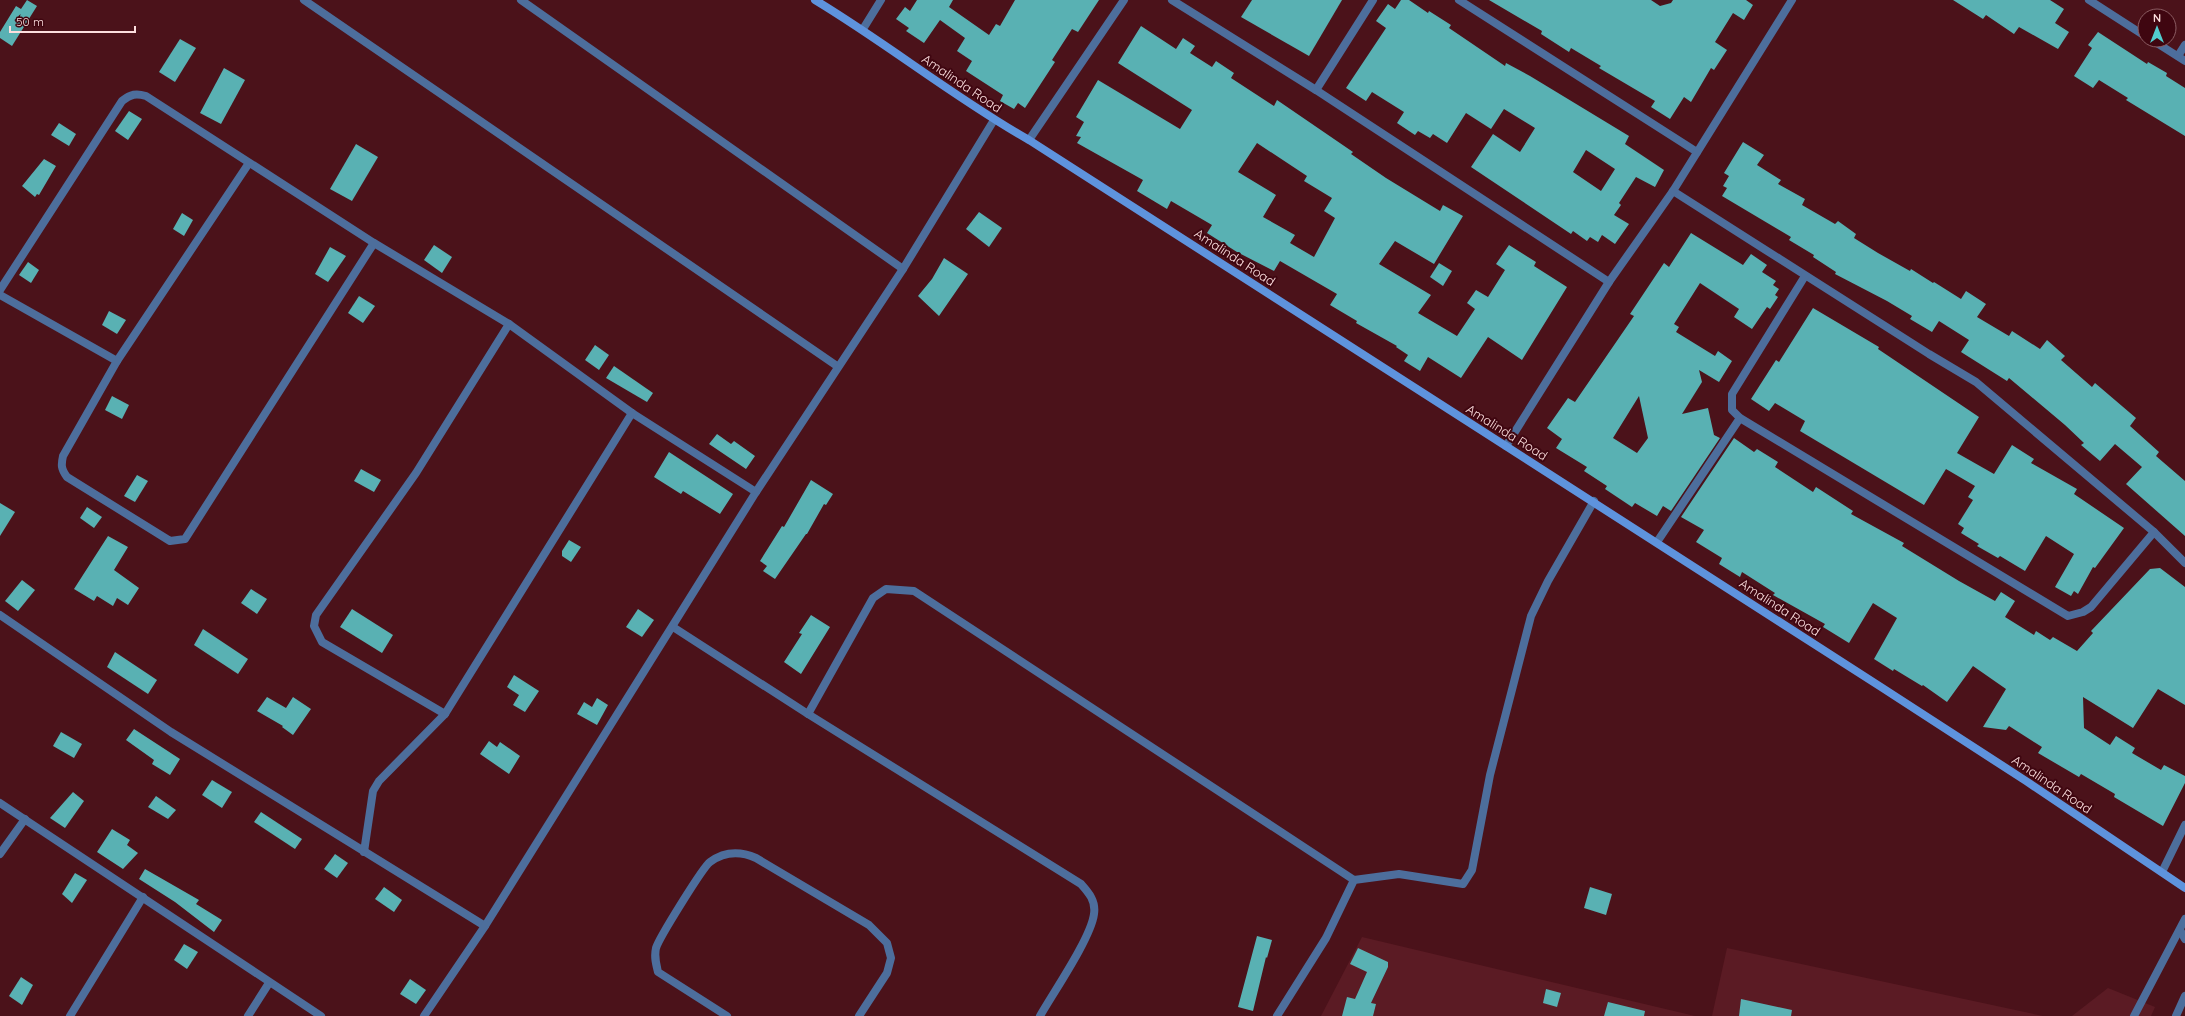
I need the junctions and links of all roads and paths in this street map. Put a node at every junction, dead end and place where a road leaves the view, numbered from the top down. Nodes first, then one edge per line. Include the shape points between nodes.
1 (304, 0) edge
2 (521, 0) edge
3 (815, 0) edge
4 (881, 0) edge
5 (1124, 0) edge
6 (1172, 0) edge
7 (1373, 0) edge
8 (1459, 0) edge
9 (1792, 0) edge
10 (2089, 0) edge
11 (863, 29) junction
12 (2137, 31) edge
13 (2185, 45) edge
14 (2165, 48) edge
15 (2181, 58) edge
16 (1316, 90) junction
17 (994, 120) junction
18 (1029, 140) junction
19 (1697, 152) junction
20 (248, 163) junction
21 (1673, 191) junction
22 (374, 243) junction
23 (903, 269) junction
24 (1806, 276) junction
25 (1609, 282) junction
26 (0, 290) edge
27 (0, 295) edge
28 (509, 324) junction
29 (117, 361) junction
30 (837, 366) junction
31 (632, 413) junction
32 (1740, 418) junction
33 (1506, 446) junction
34 (756, 492) junction
35 (1594, 502) junction
36 (2154, 532) junction
37 (1657, 542) junction
38 (2185, 563) edge
39 (0, 616) edge
40 (673, 627) junction
41 (444, 714) junction
42 (808, 714) junction
43 (0, 803) edge
44 (25, 819) junction
45 (2185, 824) edge
46 (364, 852) junction
47 (0, 854) edge
48 (2162, 872) junction
49 (1354, 880) junction
50 (2185, 888) edge
51 (143, 897) junction
52 (2185, 919) edge
53 (484, 926) junction
54 (2180, 930) junction
55 (2185, 940) edge
56 (269, 983) junction
57 (2185, 996) edge
58 (70, 1016) edge
59 (248, 1016) edge
60 (321, 1016) edge
61 (424, 1016) edge
62 (727, 1016) edge
63 (859, 1016) edge
64 (1040, 1016) edge
65 (1277, 1016) edge
66 (2134, 1016) edge
67 (2176, 1016) edge

1 - 30 street
2 - 23 street
3 - 11 street, Amalinda Road
4 - 11 street
5 - 18 street
6 - 16 street
7 - 16 street
8 - 19 street
9 - 19 street
10 - 12 street
11 - 17 street, Amalinda Road
13 - 15 street
14 - 15 street
16 - 25 street
17 - 18 street, Amalinda Road
17 - 23 street
18 - 33 street, Amalinda Road
19 - 21 street
20 - 22 street
20 - 26 street via 146,96 128,96 122,101
20 - 29 street
21 - 24 street
21 - 25 street
22 - 28 street
22 - 29 street via 185,539 170,541 67,477 63,471 63,456
23 - 30 street
24 - 32 street via 1732,394 1732,410
24 - 36 street via 1976,382
25 - 33 street
27 - 29 street
28 - 31 street
28 - 41 street via 416,473 316,615 314,626 322,642
30 - 34 street
31 - 34 street
31 - 41 street
32 - 36 street via 2068,616 2091,607
32 - 37 street
33 - 35 street, Amalinda Road
34 - 40 street
35 - 37 street, Amalinda Road
35 - 49 street via 1548,581 1531,616 1490,775 1472,870 1463,884 1399,874
36 - 38 street
37 - 48 street, Amalinda Road via 2013,772
39 - 46 street via 171,732
40 - 42 street
40 - 53 street
41 - 46 street via 379,781 373,792
42 - 49 street via 873,598 886,589 914,591
42 - 64 street via 1081,884 1092,898 1094,914 1087,936
43 - 44 street
44 - 47 street
44 - 51 street
45 - 48 street
46 - 53 street
48 - 50 street, Amalinda Road
49 - 65 street via 1326,938
51 - 56 street
51 - 58 street
52 - 54 street
53 - 61 street
54 - 55 street
54 - 66 street
56 - 59 street
56 - 60 street
57 - 67 street
62 - 63 street via 658,972 655,961 656,948 709,862 730,853 743,852 869,925 887,943 891,958 887,973

